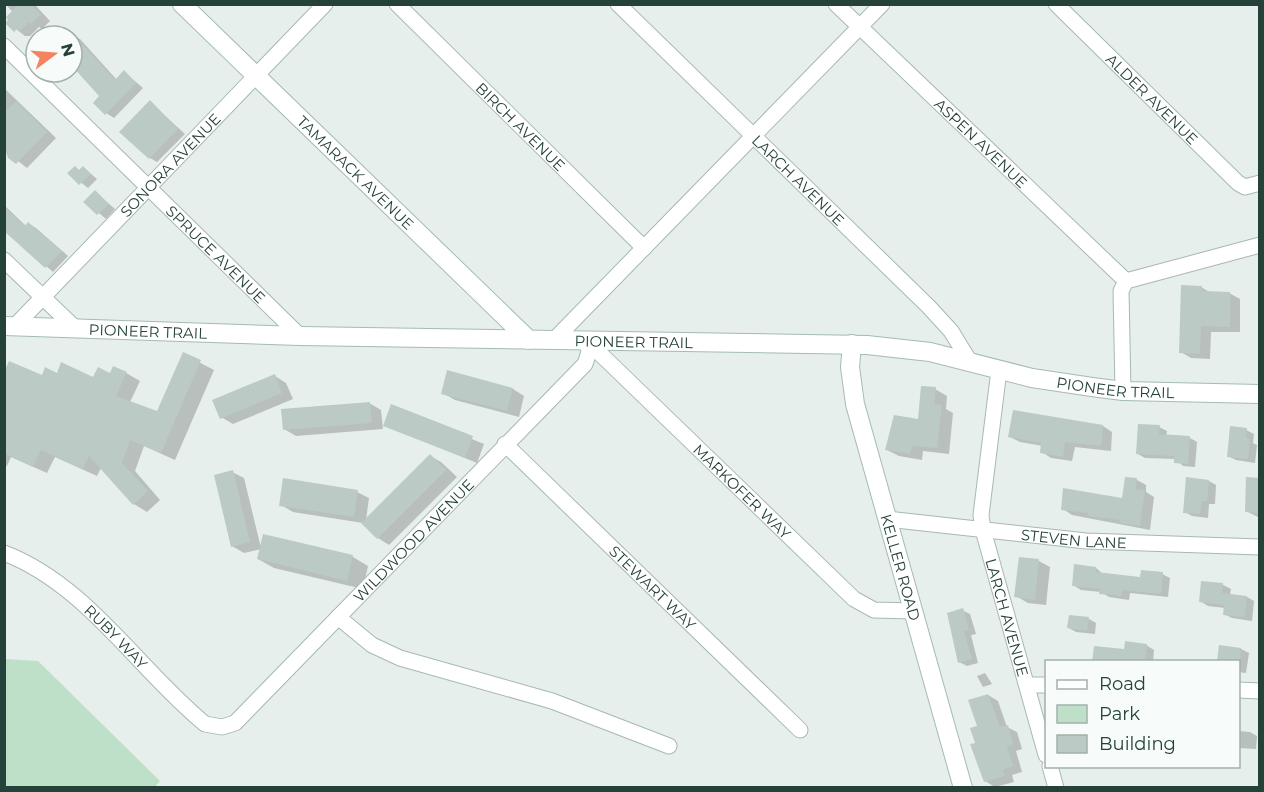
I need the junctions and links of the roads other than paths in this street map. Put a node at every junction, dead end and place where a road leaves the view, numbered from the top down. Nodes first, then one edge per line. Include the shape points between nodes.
1 (182, 4) edge
2 (325, 4) edge
3 (397, 4) edge
4 (618, 4) edge
5 (836, 4) edge
6 (882, 4) edge
7 (1056, 4) edge
8 (859, 27) junction
9 (4, 46) edge
10 (256, 76) junction
11 (753, 136) junction
12 (1256, 185) edge
13 (149, 187) junction
14 (1260, 245) edge
15 (644, 248) junction
16 (4, 260) edge
17 (1126, 281) junction
18 (43, 297) junction
19 (9, 326) edge
20 (76, 329) junction
21 (300, 336) junction
22 (529, 340) junction
23 (553, 341) junction
24 (587, 341) junction
25 (852, 344) junction
26 (970, 362) junction
27 (999, 370) junction
28 (1123, 391) junction
29 (1260, 394) edge
30 (505, 444) junction
31 (887, 519) junction
32 (983, 530) junction
33 (1260, 547) edge
34 (4, 553) edge
35 (913, 611) junction
36 (338, 617) junction
37 (1027, 685) junction
38 (1045, 685) edge
39 (1240, 690) edge
40 (1260, 691) edge
41 (222, 727) joint
42 (800, 730) dead end
43 (669, 746) dead end
44 (1045, 748) edge
45 (1051, 768) edge
46 (963, 788) edge
47 (1056, 788) edge

1 - 10 main road, TAMARACK AVENUE
2 - 10 street, SONORA AVENUE
3 - 15 street, BIRCH AVENUE
4 - 11 street, LARCH AVENUE
5 - 8 street, ASPEN AVENUE
6 - 8 street
7 - 12 street, ALDER AVENUE via 1238,183
8 - 11 street
8 - 17 street, ASPEN AVENUE
9 - 13 street, SPRUCE AVENUE
10 - 13 street, SONORA AVENUE
10 - 22 main road, TAMARACK AVENUE
11 - 15 street
11 - 26 street, LARCH AVENUE via 929,307 951,331
13 - 18 street, SONORA AVENUE
13 - 21 street, SPRUCE AVENUE
14 - 17 street
15 - 23 street
16 - 18 street
17 - 28 street via 1121,291
18 - 19 street, SONORA AVENUE
18 - 20 street
19 - 20 main road, PIONEER TRAIL
20 - 21 main road, PIONEER TRAIL
21 - 22 main road, PIONEER TRAIL
22 - 23 main road, PIONEER TRAIL
23 - 24 main road, PIONEER TRAIL
24 - 25 main road, PIONEER TRAIL
24 - 30 street, WILDWOOD AVENUE via 585,364
24 - 35 street, MARKOFER WAY via 854,599 874,610
25 - 26 main road, PIONEER TRAIL via 930,352
25 - 31 main road, KELLER ROAD via 851,389
26 - 27 main road, PIONEER TRAIL
27 - 28 main road, PIONEER TRAIL
27 - 32 street, LARCH AVENUE via 981,515
28 - 29 main road, PIONEER TRAIL
30 - 36 street, WILDWOOD AVENUE
30 - 42 street, STEWART WAY
31 - 32 street, STEVEN LANE
31 - 35 main road, KELLER ROAD
32 - 33 street, STEVEN LANE via 1133,545
32 - 37 street, LARCH AVENUE
34 - 41 street, RUBY WAY via 26,561 59,582 188,710 205,724
35 - 46 main road, KELLER ROAD
36 - 41 street, WILDWOOD AVENUE via 248,712 235,723
36 - 43 street via 372,645 400,658 552,701
37 - 38 street
37 - 44 street, LARCH AVENUE
39 - 40 street
45 - 47 street

